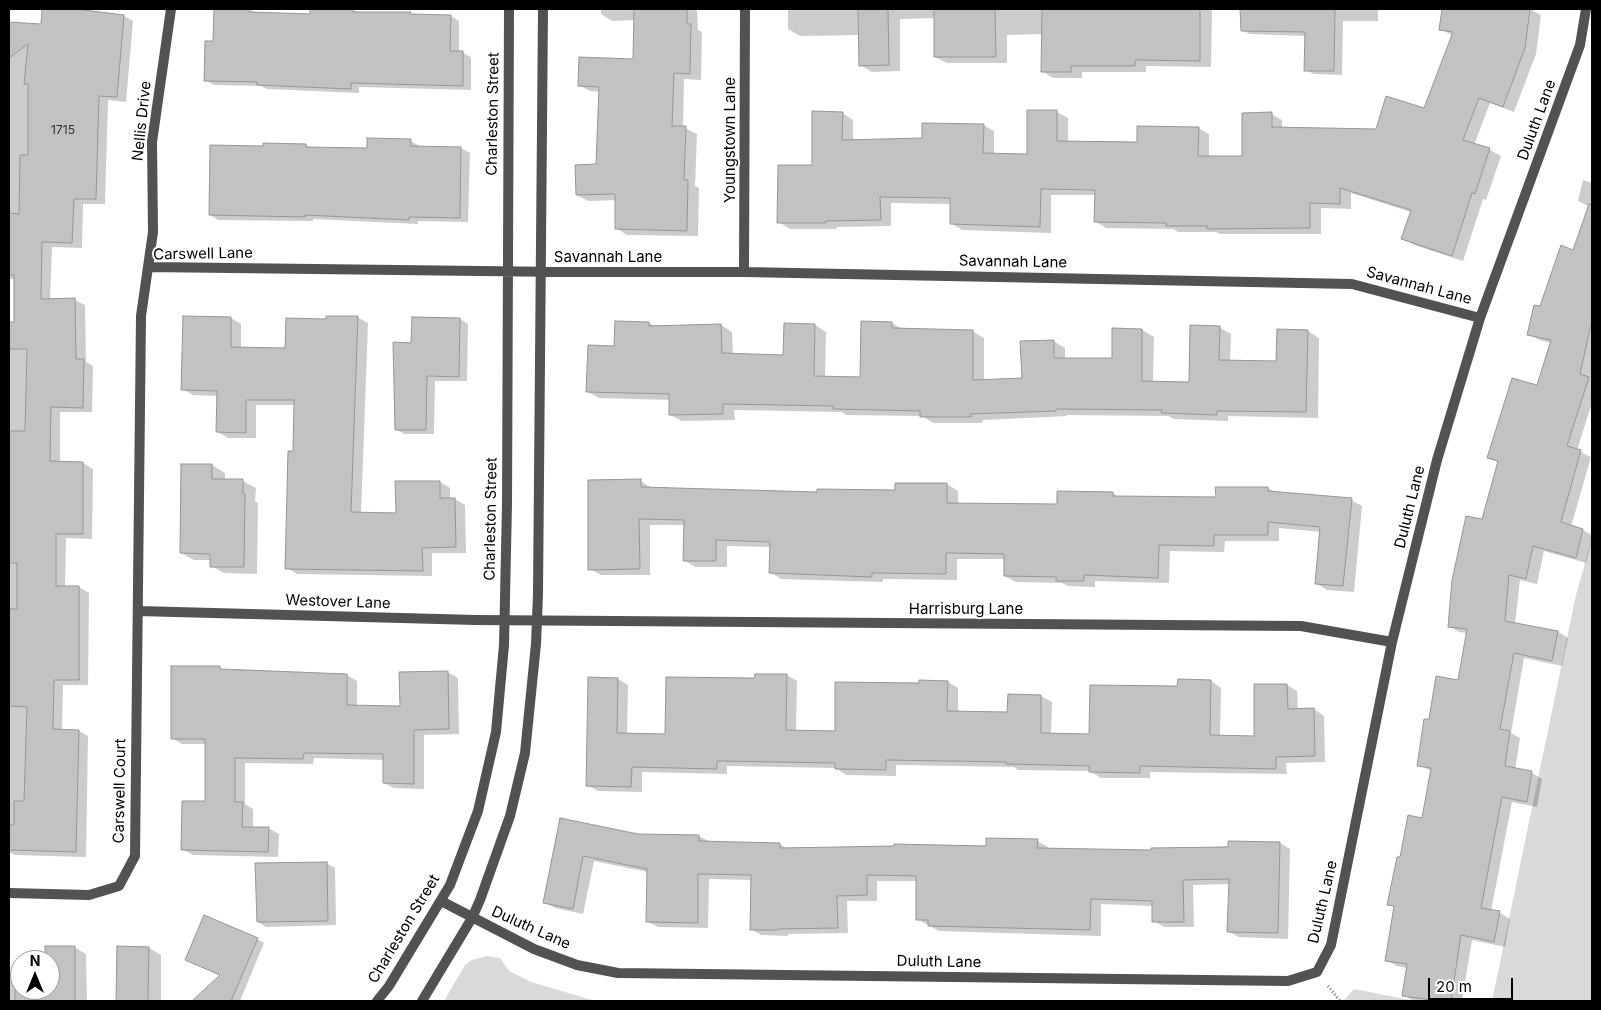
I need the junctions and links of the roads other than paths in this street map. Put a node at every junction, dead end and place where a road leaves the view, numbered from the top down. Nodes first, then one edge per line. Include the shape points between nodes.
1 (171, 9) edge
2 (509, 9) edge
3 (543, 9) edge
4 (745, 9) edge
5 (1586, 9) edge
6 (148, 267) junction
7 (507, 271) junction
8 (540, 272) junction
9 (744, 272) junction
10 (1480, 318) junction
11 (138, 611) junction
12 (504, 620) junction
13 (537, 621) junction
14 (1392, 642) junction
15 (9, 893) edge
16 (441, 902) junction
17 (472, 918) junction
18 (377, 1001) edge
19 (422, 1001) edge

1 - 6 street, Nellis Drive via 152,142 153,232
2 - 7 street, Charleston Street
3 - 8 street
4 - 9 street, Youngstown Lane
5 - 10 street, Duluth Lane via 1580,45
6 - 7 street, Carswell Lane
6 - 11 street, Carswell Lane via 141,316
7 - 8 street, Carswell Lane
7 - 12 street, Charleston Street
8 - 9 street, Savannah Lane
8 - 13 street
9 - 10 street, Savannah Lane via 1352,284
10 - 14 street, Duluth Lane via 1437,460
11 - 12 street, Westover Lane
11 - 15 street, Carswell Court via 135,856 119,886 89,895
12 - 13 street, Westover Lane
12 - 16 street, Charleston Street via 496,732 478,811
13 - 14 street, Harrisburg Lane via 1301,626
13 - 17 street via 526,753 510,816
14 - 17 street, Duluth Lane via 1331,945 1317,972 1288,981 618,973 578,965 534,950
16 - 17 street, Duluth Lane
16 - 18 street, Charleston Street
17 - 19 street

